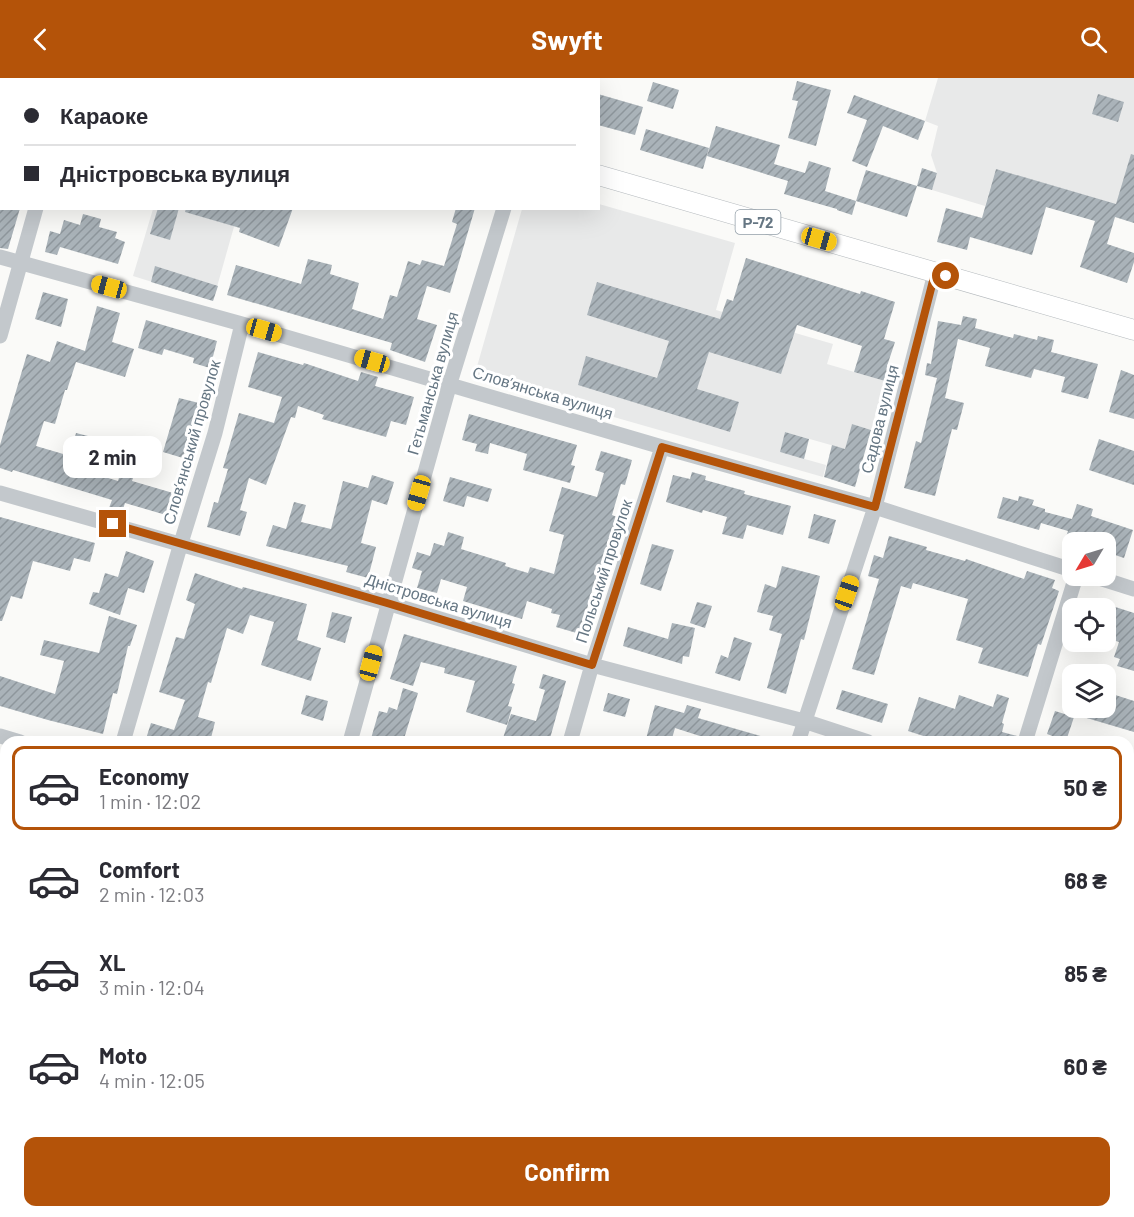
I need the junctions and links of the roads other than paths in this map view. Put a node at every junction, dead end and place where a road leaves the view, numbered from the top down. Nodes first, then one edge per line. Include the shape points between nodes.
1 (600, 176) edge
2 (35, 210) edge
3 (503, 210) edge
4 (0, 257) edge
5 (21, 262) junction
6 (935, 273) junction
7 (242, 324) junction
8 (1134, 330) edge
9 (0, 336) edge
10 (450, 383) junction
11 (662, 447) junction
12 (0, 493) edge
13 (875, 507) junction
14 (181, 543) junction
15 (1062, 567) edge
16 (1116, 583) edge
17 (1073, 586) edge
18 (1134, 589) edge
19 (387, 603) junction
20 (592, 665) junction
21 (804, 721) junction
22 (125, 736) edge
23 (352, 736) edge
24 (572, 736) edge
25 (800, 736) edge
26 (850, 736) edge
27 (1027, 736) edge

1 - 6 main road, Р-72
2 - 5 street
3 - 10 street, Гетьманська вулиця
4 - 5 street, Словʼянська вулиця
5 - 7 street, Словʼянська вулиця
5 - 9 street
6 - 8 main road, Р-72
6 - 13 street, Садова вулиця
7 - 10 street, Словʼянська вулиця
7 - 14 street, Словʼянський провулок via 215,433
10 - 11 street, Словʼянська вулиця
10 - 19 street, Гетьманська вулиця
11 - 13 street, Словʼянська вулиця
11 - 20 street, Польський провулок
12 - 14 street, Дністровська вулиця
13 - 15 street, Словʼянська вулиця
13 - 21 street, Садова вулиця
14 - 19 street, Дністровська вулиця
14 - 22 street, Словʼянський провулок
16 - 18 street
17 - 27 street
19 - 20 street, Дністровська вулиця
19 - 23 street, Гетьманська вулиця
20 - 21 street, Дністровська вулиця
20 - 24 street, Польський провулок
21 - 25 street, Садова вулиця
21 - 26 street, Дністровська вулиця

